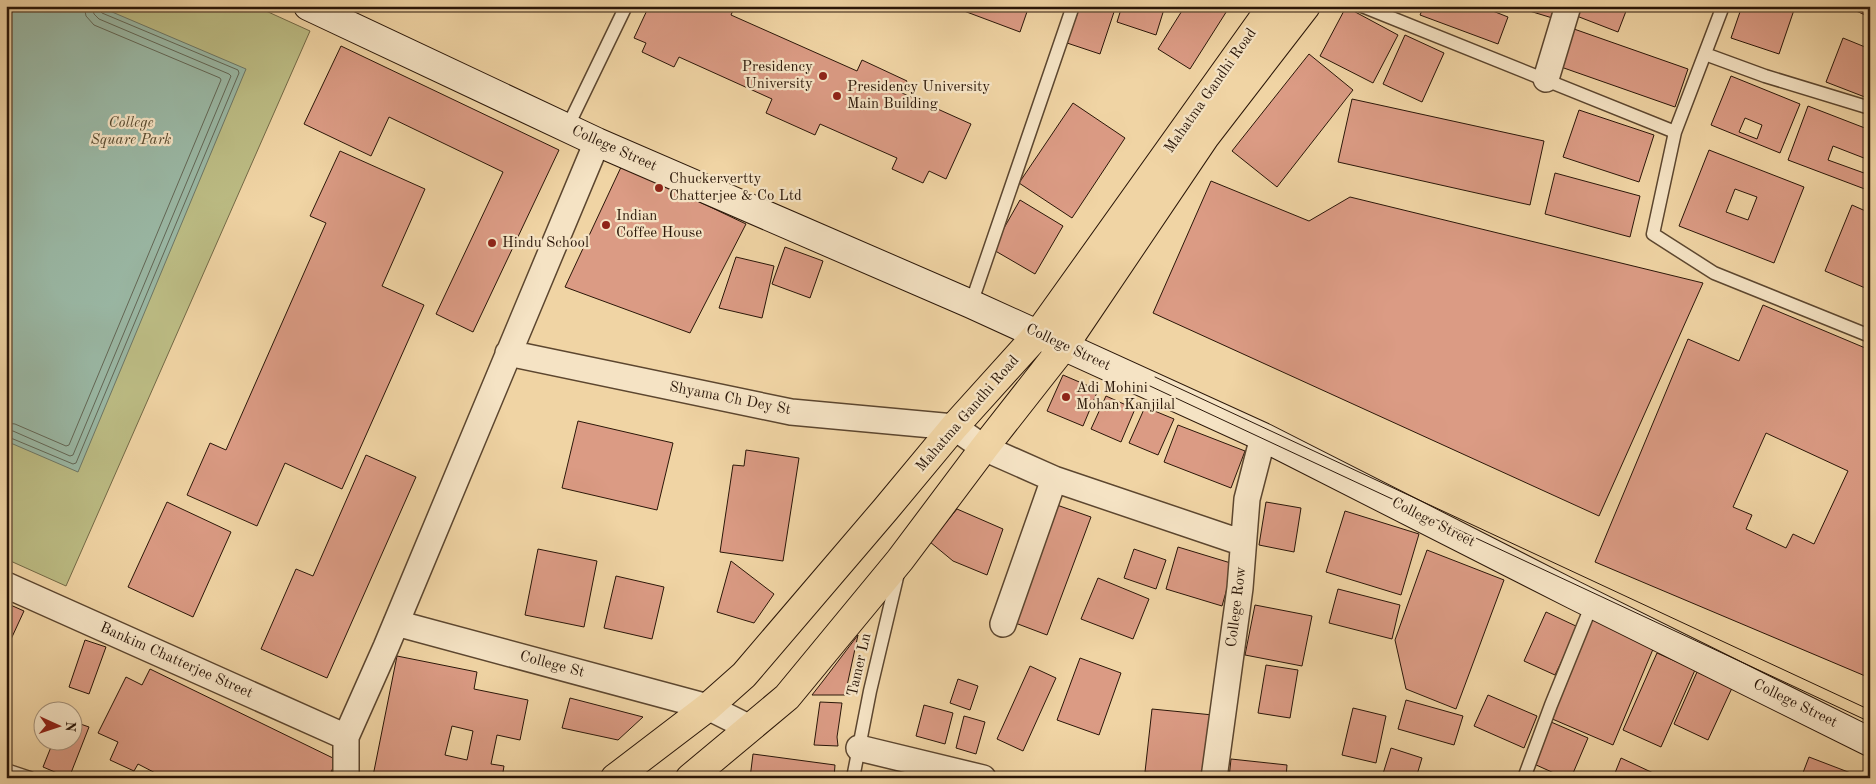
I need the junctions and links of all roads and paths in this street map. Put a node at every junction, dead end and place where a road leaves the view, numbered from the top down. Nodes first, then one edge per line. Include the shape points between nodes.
1 (308, 6) edge
2 (626, 6) edge
3 (1073, 6) edge
4 (1272, 6) edge
5 (1306, 6) edge
6 (1362, 6) edge
7 (1568, 6) edge
8 (1723, 6) edge
9 (1705, 54) junction
10 (1546, 80) junction
11 (1870, 108) edge
12 (567, 128) junction
13 (1675, 132) junction
14 (597, 142) junction
15 (971, 304) junction
16 (1038, 334) junction
17 (1870, 336) edge
18 (1064, 346) junction
19 (508, 353) junction
20 (954, 427) junction
21 (1262, 437) junction
22 (984, 448) junction
23 (1054, 479) junction
24 (1244, 543) junction
25 (900, 560) junction
26 (6, 585) edge
27 (1592, 604) junction
28 (396, 623) junction
29 (1003, 624) dead end
30 (708, 708) junction
31 (750, 728) junction
32 (346, 736) junction
33 (1870, 742) edge
34 (859, 748) junction
35 (6, 770) edge
36 (30, 778) edge
37 (346, 778) edge
38 (615, 778) edge
39 (690, 778) edge
40 (853, 778) edge
41 (983, 778) edge
42 (1214, 778) edge
43 (1524, 778) edge

1 - 12 main road, College Street
2 - 12 lane
3 - 15 lane
4 - 16 main road, Mahatma Gandhi Road
5 - 18 main road, Mahatma Gandhi Road via 1205,137
6 - 10 lane
7 - 10 street
8 - 9 lane
9 - 11 lane
9 - 13 lane
10 - 13 lane
12 - 14 main road, College Street
13 - 17 lane via 1653,234 1714,273
14 - 15 main road, College Street
14 - 19 street
15 - 16 main road, College Street
16 - 18 main road, College Street
16 - 20 main road, Mahatma Gandhi Road
18 - 21 main road, College Street
18 - 22 main road, Mahatma Gandhi Road
19 - 20 street, Shyama Ch Dey St via 791,412
19 - 28 street
20 - 22 street
20 - 30 main road, Mahatma Gandhi Road via 744,675
21 - 24 street, College Row via 1247,499
21 - 27 main road, College Street
22 - 23 street
22 - 25 main road, Mahatma Gandhi Road
23 - 24 street
23 - 29 street
24 - 42 street, College Row
25 - 31 main road, Mahatma Gandhi Road via 787,697
25 - 34 lane, Tamer Ln
26 - 32 street, Bankim Chatterjee Street
27 - 33 main road, College Street
27 - 43 lane
28 - 30 street, College St
28 - 32 street
30 - 31 street, College St
30 - 38 main road, Mahatma Gandhi Road
31 - 39 main road, Mahatma Gandhi Road
32 - 37 street
34 - 40 lane, Tamer Ln
34 - 41 street
35 - 36 lane

